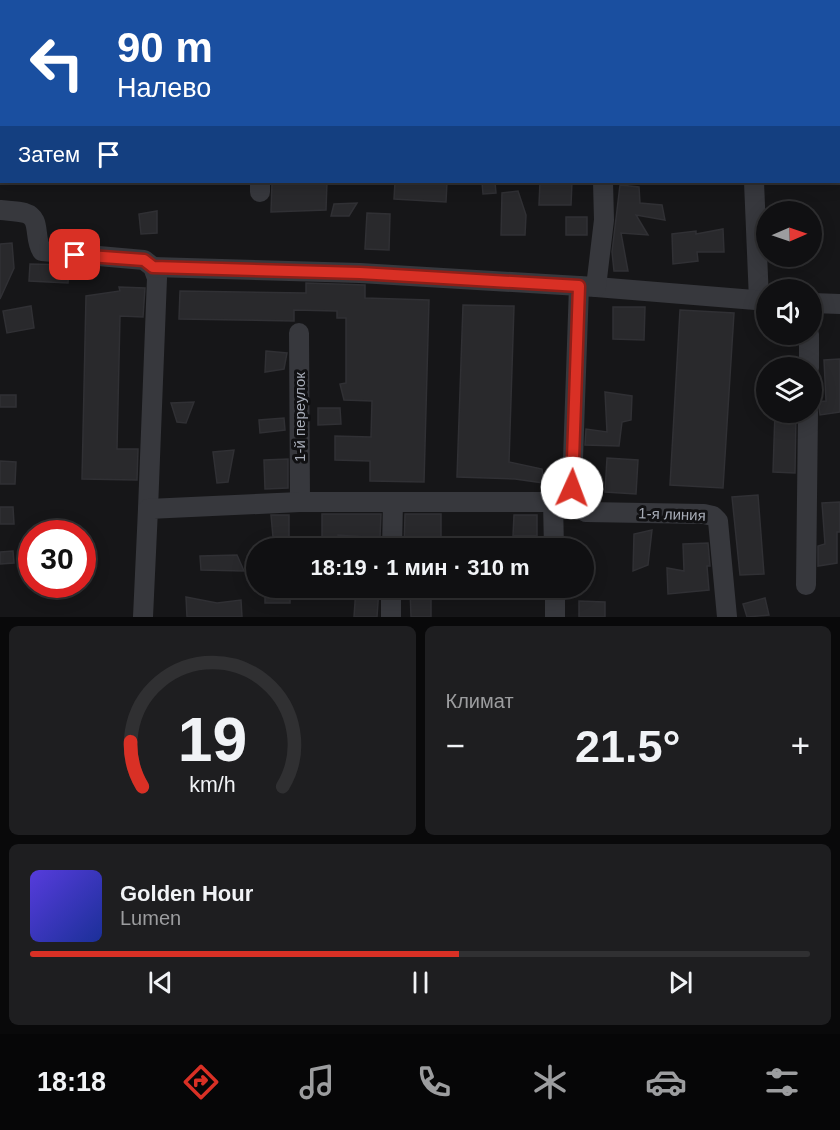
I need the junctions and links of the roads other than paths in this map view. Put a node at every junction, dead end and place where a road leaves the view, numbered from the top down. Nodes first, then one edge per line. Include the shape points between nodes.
1 (603, 183) edge
2 (754, 183) edge
3 (0, 210) edge
4 (153, 267) junction
5 (761, 279) edge
6 (588, 286) junction
7 (756, 299) edge
8 (822, 303) edge
9 (840, 304) edge
10 (299, 333) dead end
11 (808, 423) edge
12 (560, 501) junction
13 (300, 502) junction
14 (393, 502) junction
15 (148, 509) junction
16 (392, 538) edge
17 (555, 538) edge
18 (806, 585) dead end
19 (391, 598) edge
20 (555, 598) edge
21 (143, 617) edge
22 (391, 617) edge
23 (555, 617) edge
24 (726, 617) edge

1 - 6 street via 604,220
2 - 5 street
3 - 4 street via 33,217 37,244 42,251 144,260
4 - 6 street via 360,273
4 - 15 street via 157,278
6 - 7 street
6 - 12 street via 572,488
8 - 9 street
10 - 13 street, 1-й переулок
11 - 18 street
12 - 14 street
12 - 17 street
12 - 24 street, 1-я линия via 586,512 713,516 718,521
13 - 14 street
13 - 15 street
14 - 16 street
15 - 21 street
19 - 22 street
20 - 23 street

